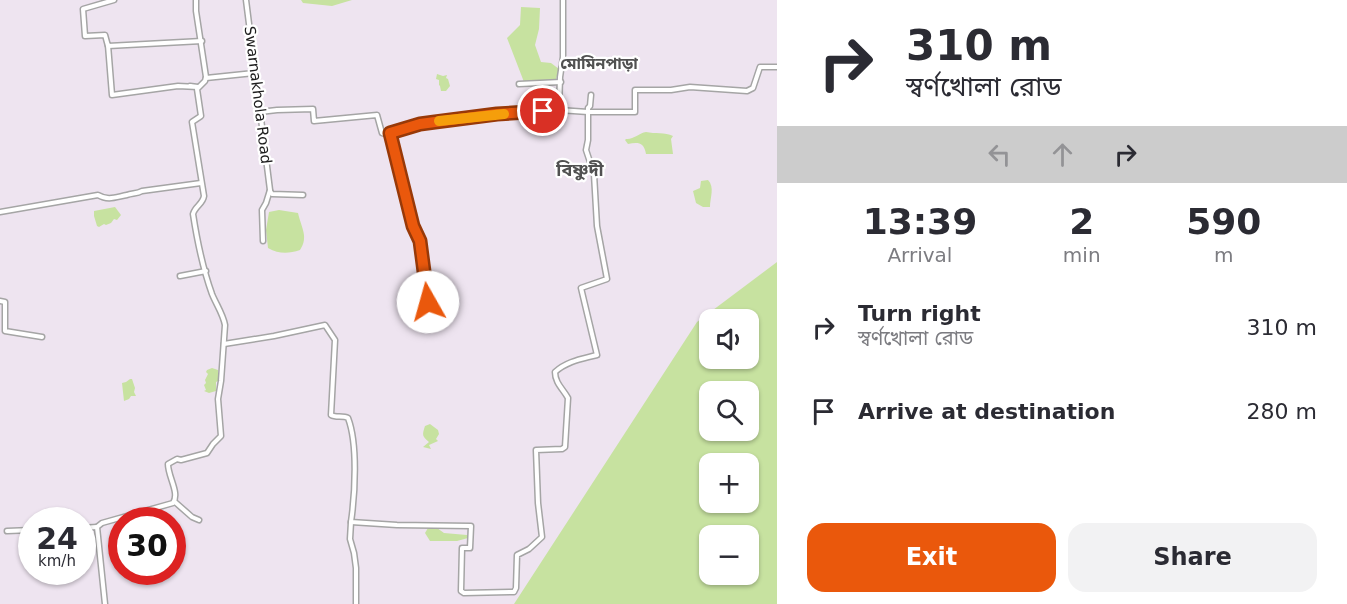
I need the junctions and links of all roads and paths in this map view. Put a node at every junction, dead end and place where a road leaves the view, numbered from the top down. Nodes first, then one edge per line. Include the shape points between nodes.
1 (114, 0) edge
2 (196, 0) edge
3 (246, 0) edge
4 (563, 0) edge
5 (202, 41) junction
6 (108, 45) junction
7 (777, 67) edge
8 (254, 73) junction
9 (206, 78) junction
10 (561, 82) junction
11 (519, 84) dead end
12 (190, 87) dead end
13 (198, 87) junction
14 (591, 95) dead end
15 (559, 110) junction
16 (260, 112) junction
17 (588, 112) junction
18 (390, 133) junction
19 (201, 183) junction
20 (270, 190) junction
21 (303, 195) dead end
22 (0, 212) edge
23 (263, 241) dead end
24 (206, 271) junction
25 (180, 276) dead end
26 (0, 301) edge
27 (428, 302) dead end
28 (42, 337) dead end
29 (224, 344) junction
30 (175, 502) junction
31 (199, 520) dead end
32 (351, 522) junction
33 (97, 527) joint
34 (7, 531) dead end
35 (18, 531) edge
36 (105, 604) edge
37 (356, 604) edge

1 - 6 street via 83,9 85,36 105,35
2 - 5 street
3 - 8 street, Swarnakhola Road
4 - 10 street
5 - 6 street
5 - 9 street
6 - 13 street via 112,95
7 - 17 street via 760,67 753,88 747,91 690,87 635,90 635,112
8 - 9 street
8 - 16 street, Swarnakhola Road
9 - 13 street
10 - 11 street
10 - 15 street
12 - 13 street
13 - 19 street via 201,116 192,122
14 - 17 street
15 - 17 street
15 - 18 street via 449,120
16 - 18 street via 313,109 314,121 377,115 382,133
16 - 20 street, Swarnakhola Road
17 - 32 street via 586,150 594,174 597,226 607,279 582,288 597,355 578,359 555,372 555,379 568,398 566,447 536,450 542,537 517,555 514,592 461,591 462,548 470,548 471,526
18 - 27 street via 420,241
19 - 22 street
19 - 24 street via 203,200 194,214
20 - 21 street via 272,194
20 - 23 street via 261,210
24 - 25 street
24 - 29 street via 224,318
26 - 28 street via 5,302 5,331
29 - 30 street via 218,399 221,436 207,453 168,464
29 - 32 street via 325,325 335,340 332,415 348,418 353,439
30 - 31 street
30 - 33 street
32 - 37 street
33 - 36 street
34 - 35 street

